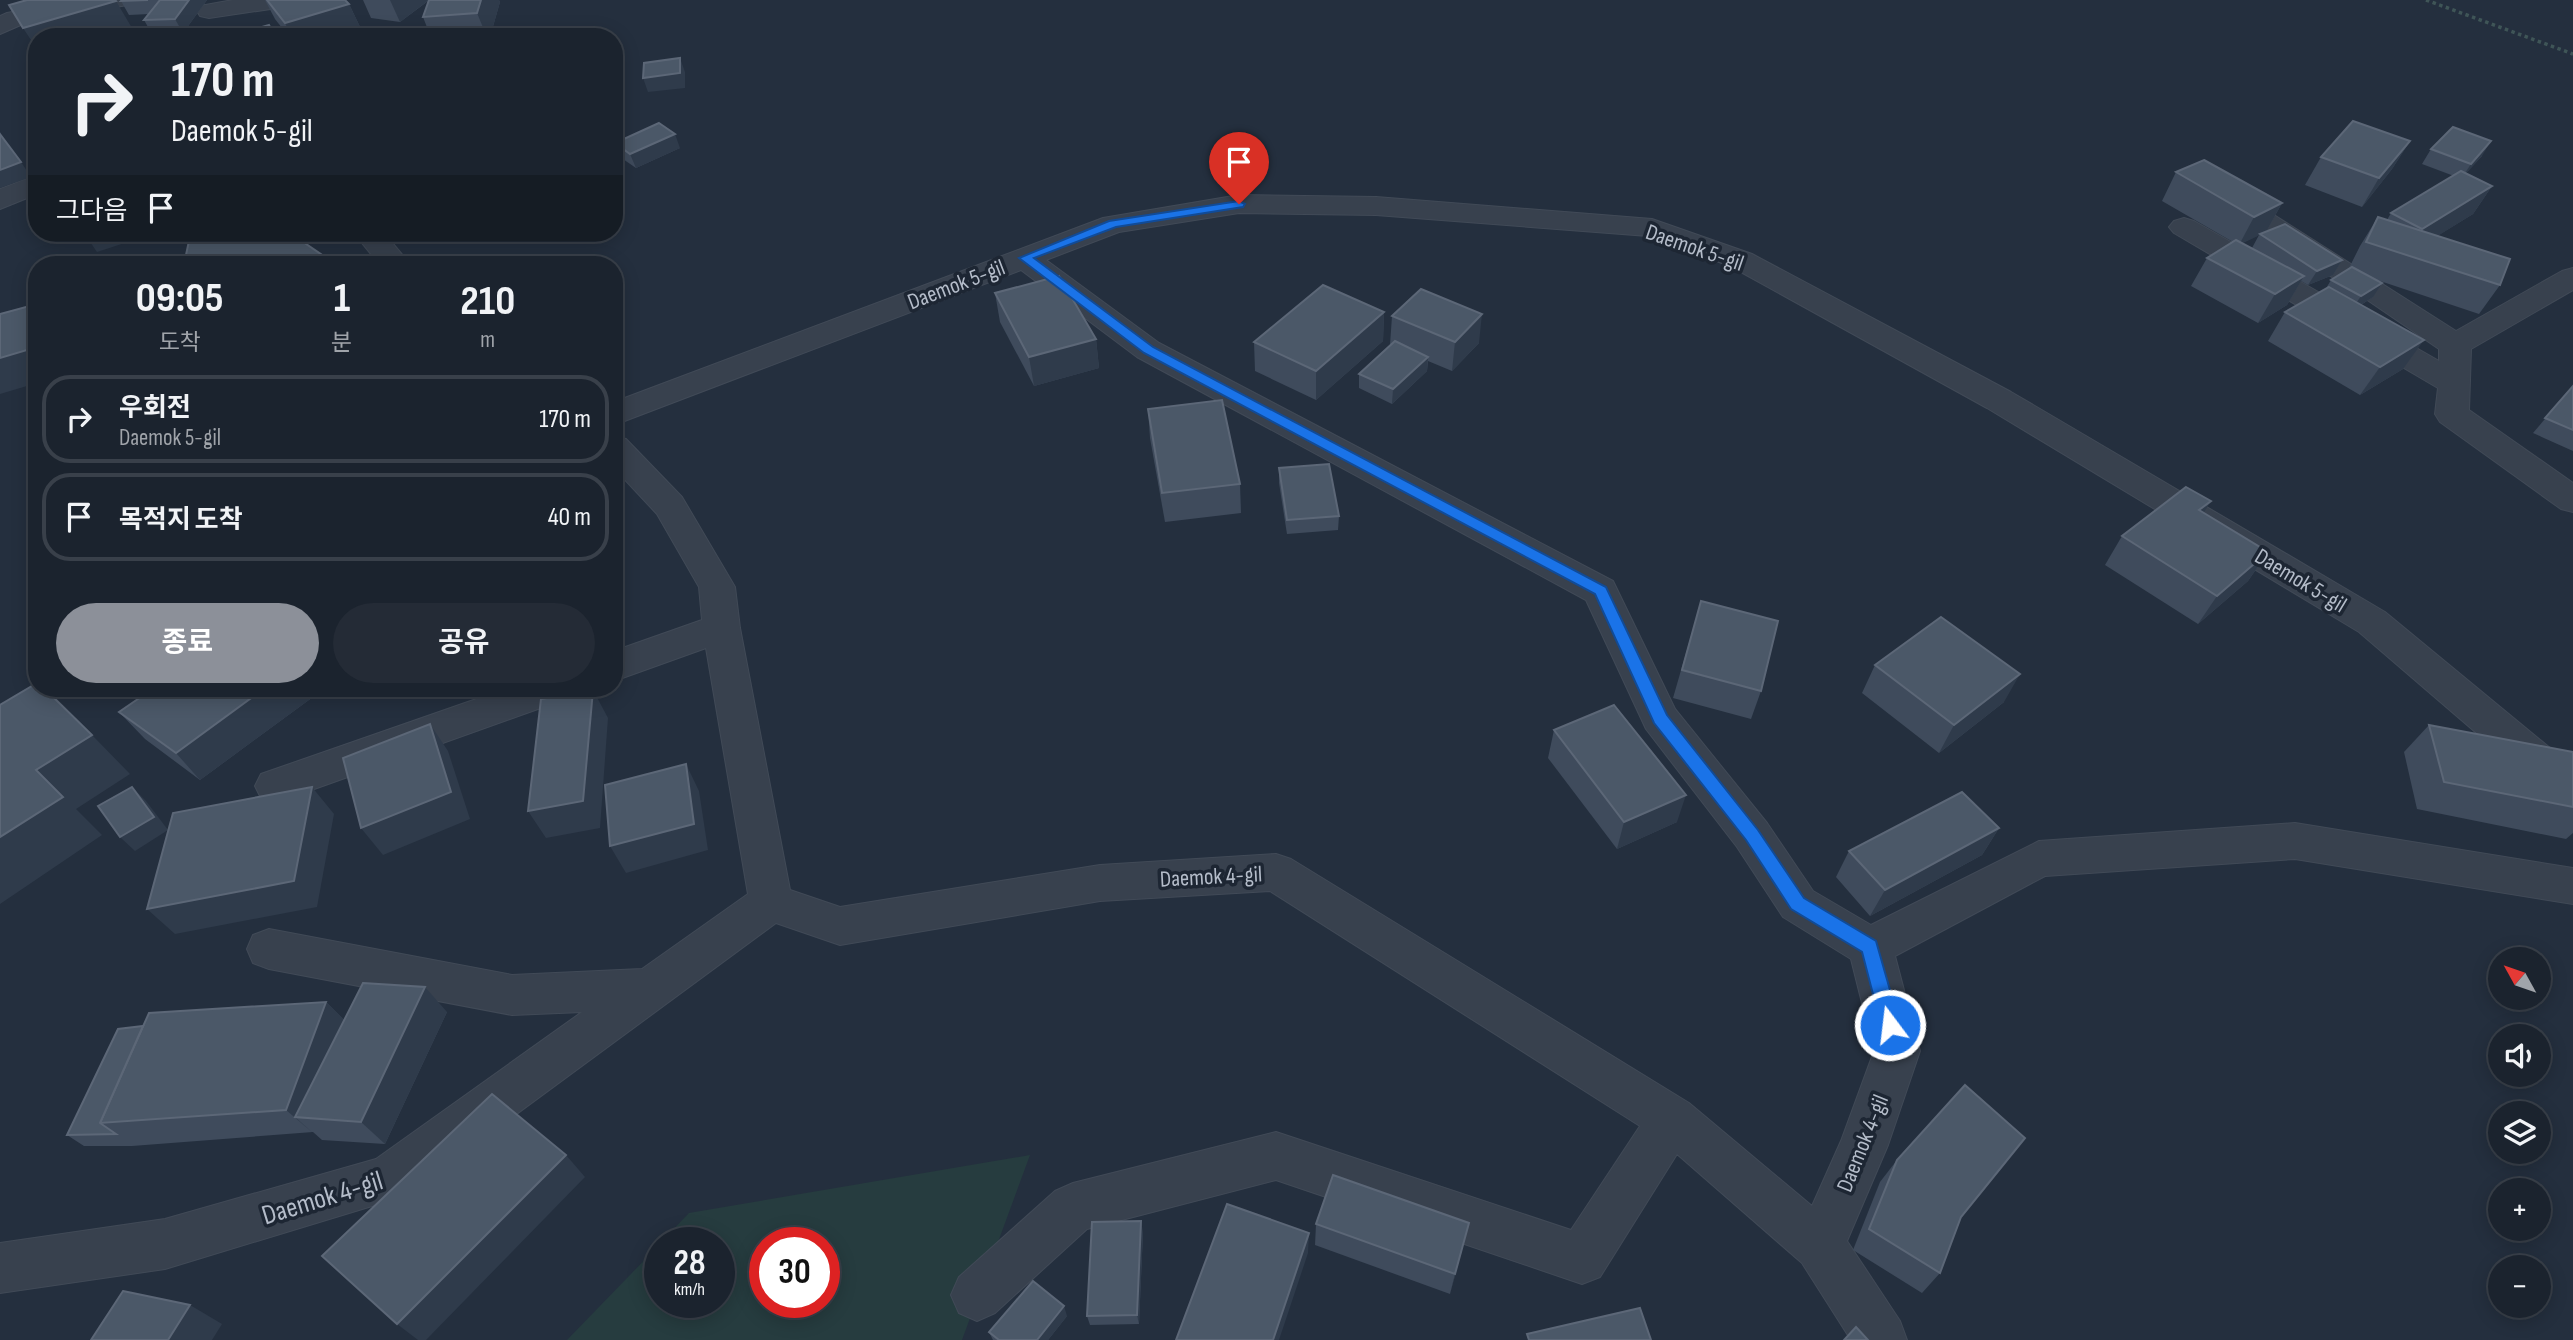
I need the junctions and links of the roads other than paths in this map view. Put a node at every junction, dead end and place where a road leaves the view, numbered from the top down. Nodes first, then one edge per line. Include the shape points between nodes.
1 (118, 0) edge
2 (284, 0) edge
3 (211, 5) edge
4 (5, 20) edge
5 (204, 28) edge
6 (28, 187) edge
7 (0, 200) edge
8 (2264, 221) edge
9 (2184, 227) dead end
10 (377, 242) edge
11 (388, 256) edge
12 (1025, 258) junction
13 (2573, 276) edge
14 (2455, 345) junction
15 (2455, 384) junction
16 (623, 411) edge
17 (623, 456) edge
18 (2573, 500) edge
19 (721, 628) junction
20 (623, 663) edge
21 (527, 697) edge
22 (275, 786) dead end
23 (2573, 791) edge
24 (2573, 886) edge
25 (771, 902) junction
26 (1870, 947) junction
27 (269, 949) dead end
28 (652, 989) junction
29 (1672, 1119) junction
30 (1820, 1245) junction
31 (0, 1268) edge
32 (977, 1295) dead end
33 (1881, 1340) edge

1 - 4 street
2 - 3 street
3 - 5 street
6 - 7 street
8 - 14 street
9 - 15 street
10 - 11 street
12 - 16 street, Daemok 5-gil
12 - 23 street, Daemok 5-gil via 1113,224 1239,204 1376,206 1652,228 1741,260 1937,367 2372,622
12 - 26 street via 1148,350 1601,591 1660,718 1752,835 1798,904
13 - 14 street
14 - 15 street
15 - 18 street via 2452,414
17 - 19 street via 670,506 718,587
19 - 20 street
19 - 25 street
21 - 22 street
24 - 26 street via 2295,841 2039,859
25 - 28 street, Daemok 4-gil
25 - 29 street, Daemok 4-gil via 839,926 1100,883 1276,872
26 - 30 street, Daemok 4-gil via 1897,1051 1864,1145
27 - 28 street via 512,995
28 - 31 street, Daemok 4-gil via 388,1179 165,1244
29 - 30 street, Daemok 4-gil
29 - 32 street via 1582,1259 1276,1156 1073,1208
30 - 33 street, Daemok 4-gil

